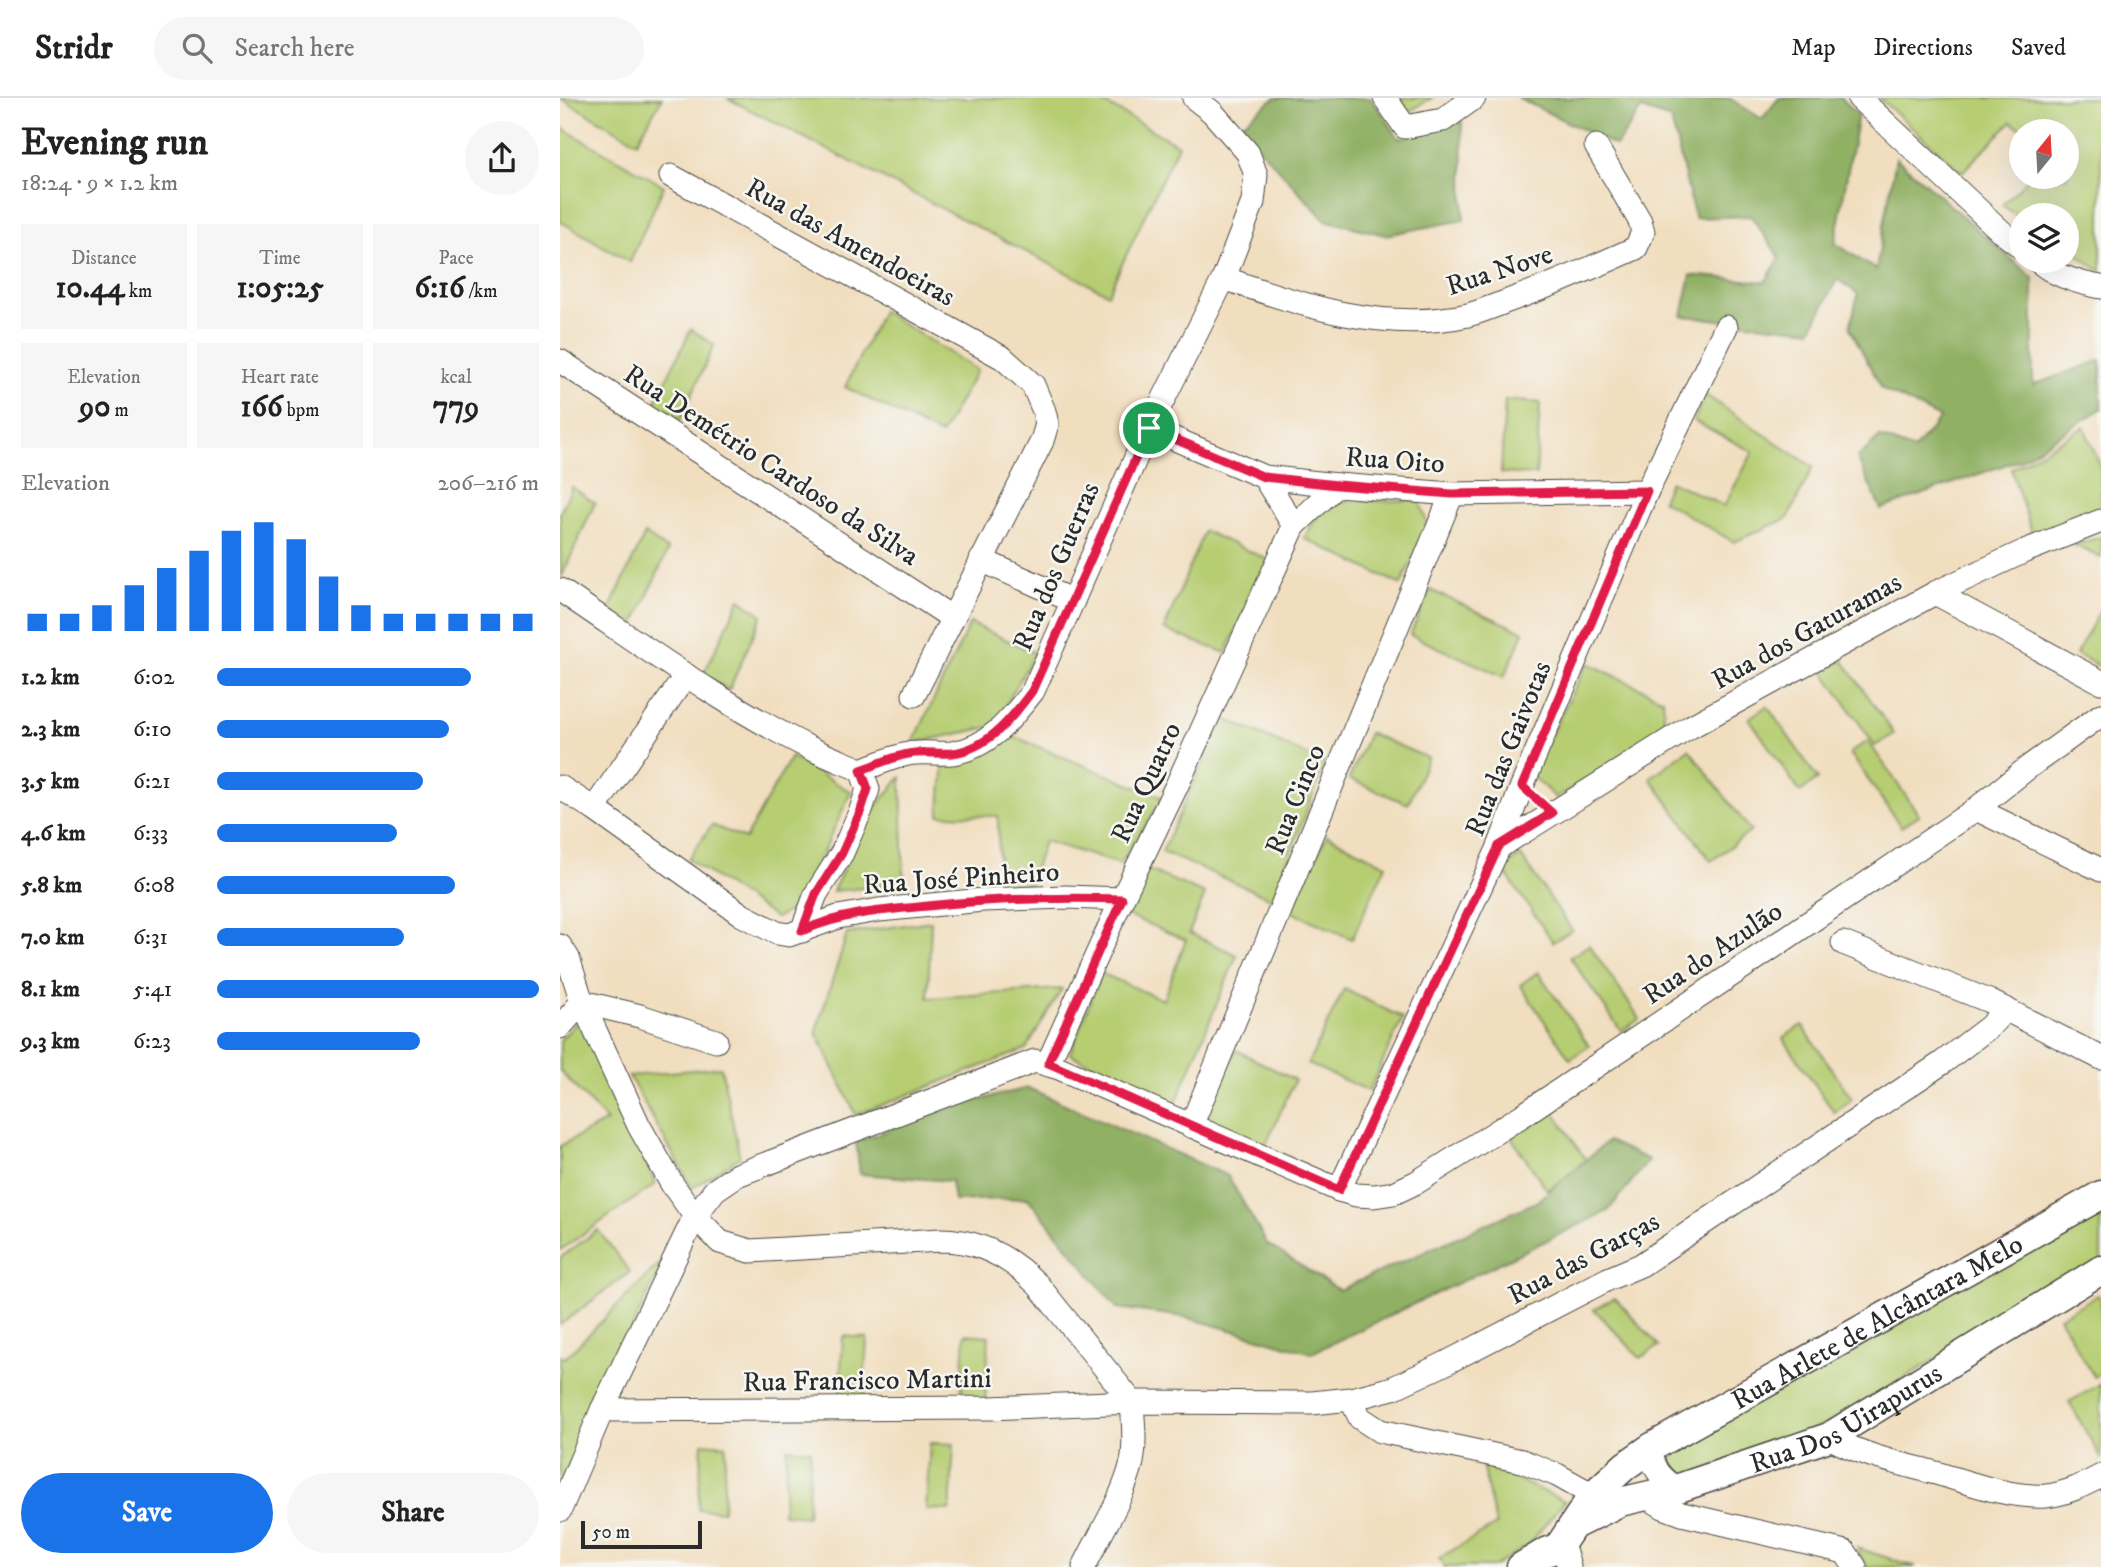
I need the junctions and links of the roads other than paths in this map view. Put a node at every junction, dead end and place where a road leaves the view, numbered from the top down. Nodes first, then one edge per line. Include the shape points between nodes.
1 (1194, 98) edge
2 (1385, 98) edge
3 (1474, 98) edge
4 (1859, 98) edge
5 (1596, 146) dead end
6 (671, 176) dead end
7 (2009, 238) edge
8 (2056, 273) edge
9 (1224, 278) junction
10 (2101, 286) edge
11 (1726, 327) dead end
12 (560, 361) edge
13 (1149, 428) junction
14 (1264, 477) junction
15 (1337, 485) junction
16 (1647, 491) junction
17 (1452, 494) junction
18 (2101, 521) edge
19 (1294, 526) junction
20 (981, 560) junction
21 (560, 590) edge
22 (1935, 593) junction
23 (1073, 601) junction
24 (951, 617) junction
25 (686, 676) junction
26 (2101, 682) edge
27 (914, 695) dead end
28 (2101, 715) edge
29 (861, 770) junction
30 (1522, 786) junction
31 (560, 787) edge
32 (594, 809) junction
33 (1976, 809) junction
34 (1552, 813) junction
35 (1499, 846) junction
36 (2101, 870) edge
37 (1122, 899) junction
38 (802, 931) junction
39 (1843, 943) dead end
40 (560, 946) edge
41 (582, 1002) junction
42 (2006, 1009) junction
43 (560, 1027) edge
44 (716, 1041) dead end
45 (2101, 1058) edge
46 (1048, 1063) junction
47 (1191, 1126) junction
48 (1339, 1190) junction
49 (2101, 1195) edge
50 (695, 1216) junction
51 (2101, 1270) edge
52 (1351, 1399) junction
53 (1132, 1402) junction
54 (602, 1410) junction
55 (1829, 1437) junction
56 (1652, 1447) junction
57 (2101, 1476) edge
58 (1676, 1489) junction
59 (1647, 1497) junction
60 (1599, 1502) junction
61 (560, 1510) edge
62 (1566, 1547) edge
63 (1084, 1567) edge
64 (1521, 1567) edge
65 (1855, 1567) edge

1 - 9 street, Rua dos Guerras via 1237,138 1256,175 1253,202
2 - 3 street via 1405,127 1443,120
4 - 7 street
5 - 9 street, Rua Nove via 1640,221 1643,232 1636,248 1498,305 1458,316 1387,320 1310,307
6 - 20 street, Rua das Amendoeiras via 1003,358 1033,385 1044,411 1042,440
8 - 10 street
9 - 13 street, Rua dos Guerras
11 - 16 street, Rua das Gaivotas
12 - 24 street, Rua Demétrio Cardoso da Silva
13 - 14 street, Rua Oito
13 - 23 street, Rua dos Guerras
14 - 15 street, Rua Oito
14 - 19 street
15 - 17 street, Rua Oito
15 - 19 street, Rua Quatro
16 - 17 street, Rua Oito
16 - 30 street, Rua das Gaivotas
17 - 47 street, Rua Cinco
18 - 22 street, Rua dos Gaturamas
19 - 37 street, Rua Quatro
20 - 23 street
20 - 24 street, Rua das Amendoeiras
21 - 25 street
22 - 26 street
22 - 34 street, Rua dos Gaturamas via 1690,727
23 - 29 street, Rua dos Guerras via 1032,691 995,734 954,753 909,753
24 - 27 street, Rua das Amendoeiras
25 - 29 street via 814,751
25 - 32 street
28 - 33 street, Rua do Azulão
29 - 38 street via 868,789 861,810 842,853 816,894
30 - 34 street
30 - 35 street, Rua das Gaivotas
31 - 32 street, Rua José Pinheiro
32 - 38 street, Rua José Pinheiro via 758,924 789,935
33 - 36 street
33 - 48 street, Rua do Azulão via 1417,1182 1374,1196
34 - 35 street, Rua dos Gaturamas
35 - 48 street, Rua das Gaivotas
37 - 38 street, Rua José Pinheiro via 983,900 879,910 838,917
37 - 46 street, Rua Quatro
39 - 42 street
40 - 41 street
41 - 43 street
41 - 44 street
41 - 50 street via 639,1126
42 - 45 street
42 - 52 street, Rua das Garças via 1942,1063 1641,1265 1393,1388
46 - 47 street, Rua do Azulão
46 - 50 street via 1024,1065 747,1170 715,1190
47 - 48 street, Rua do Azulão
49 - 56 main road, Rua Arlete de Alcântara Melo
50 - 53 street via 720,1242 750,1251 941,1240 972,1243 1020,1269 1038,1285
50 - 54 street
51 - 55 main road, Rua Dos Uirapurus
52 - 53 street, Rua das Garças
52 - 60 street via 1360,1418 1380,1431 1522,1461 1557,1475
53 - 54 street, Rua Francisco Martini via 989,1408
53 - 63 street via 1132,1461
54 - 61 street
55 - 57 street via 1869,1455 2015,1493 2045,1496 2070,1491
55 - 58 main road, Rua Dos Uirapurus
56 - 58 street via 1652,1462
56 - 60 main road, Rua Arlete de Alcântara Melo via 1625,1466
58 - 59 main road, Rua Dos Uirapurus
59 - 60 main road, Rua Dos Uirapurus
59 - 65 street via 1682,1514 1845,1552
60 - 62 main road, Rua Dos Uirapurus
62 - 64 main road, Rua Dos Uirapurus via 1546,1552

